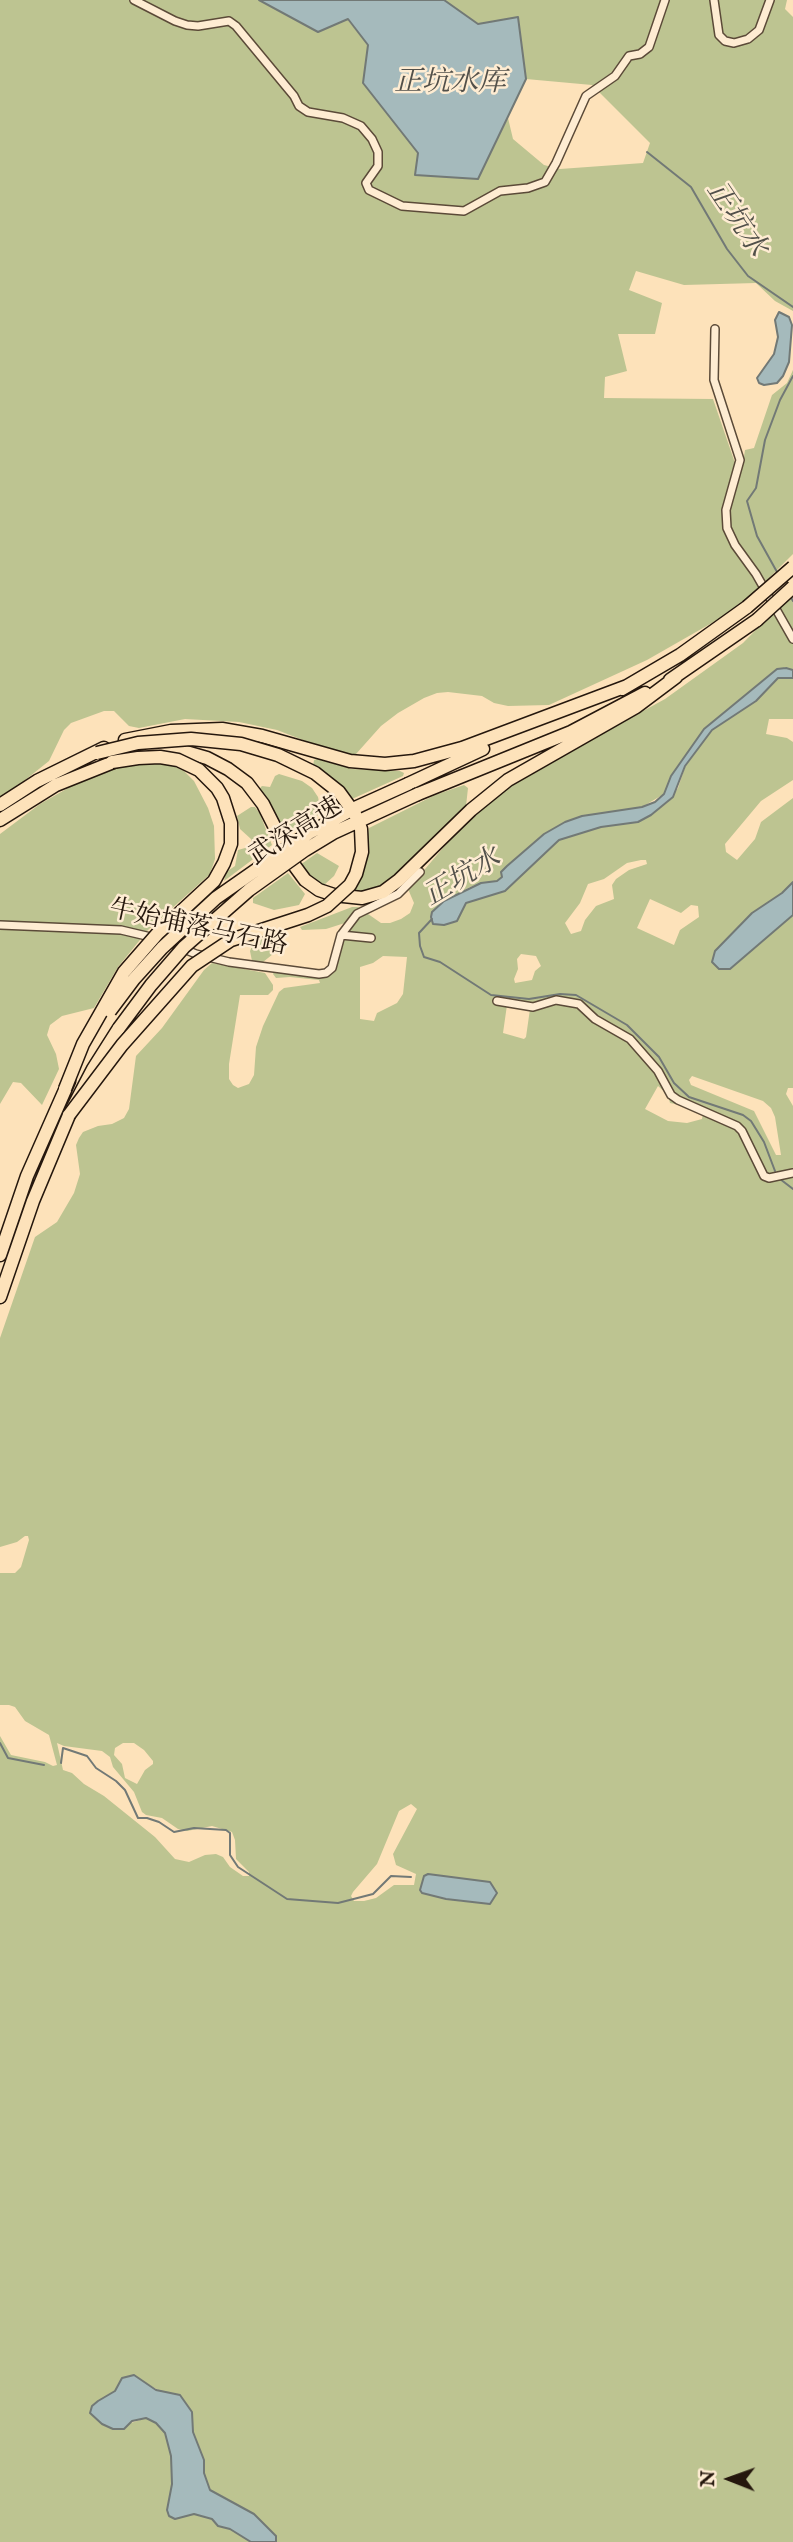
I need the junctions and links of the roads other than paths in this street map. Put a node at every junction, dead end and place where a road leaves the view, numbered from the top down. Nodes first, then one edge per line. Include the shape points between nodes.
1 (134, 0) edge
2 (664, 0) edge
3 (714, 0) edge
4 (770, 0) edge
5 (715, 330) dead end
6 (793, 567) edge
7 (793, 587) edge
8 (793, 639) edge
9 (676, 677) junction
10 (627, 687) junction
11 (97, 753) junction
12 (112, 762) junction
13 (0, 805) edge
14 (0, 820) edge
15 (420, 872) dead end
16 (0, 925) edge
17 (341, 935) junction
18 (371, 938) dead end
19 (497, 1001) dead end
20 (65, 1089) junction
21 (69, 1115) junction
22 (793, 1173) edge
23 (0, 1255) edge
24 (0, 1297) edge

1 - 2 street via 187,25 229,21 299,106 361,126 372,139 378,166 366,183 369,190 402,206 464,211 500,191 545,182 586,96 615,76 629,56 649,47
3 - 4 street via 719,35 734,43 759,30
5 - 8 street via 714,380 740,460 726,510 727,528
6 - 10 highway, 武深高速, bridge via 747,607
7 - 9 highway, 武深高速, bridge via 757,620
9 - 12 highway via 613,721 513,776 399,880 383,892 362,898 334,895 305,880 255,793 215,761 167,750
9 - 21 highway, 武深高速, bridge via 571,732 418,793 333,833 248,890 184,947 151,985 93,1069
10 - 11 highway via 414,761 350,761 222,729 162,732 128,739
10 - 20 highway, 武深高速, bridge via 357,807 309,833 226,891 134,979 95,1034
11 - 13 highway via 37,781
11 - 21 highway, bridge via 138,743 191,739 232,742 278,755 339,792 361,829 362,852 350,885 327,906 232,940 192,966 122,1045
12 - 14 highway via 56,785
12 - 20 highway, bridge via 170,758 199,770 223,798 231,823 230,845 214,881 124,972 83,1044
15 - 17 street, 牛始埔落马石路 via 393,897 357,914
16 - 17 street, 牛始埔落马石路 via 131,931 229,962 319,974 332,968
17 - 18 street
19 - 22 street via 533,1006 556,1000 579,1003 630,1039 658,1071 671,1095 737,1126 764,1176
20 - 23 highway, 武深高速
21 - 24 highway, 武深高速

